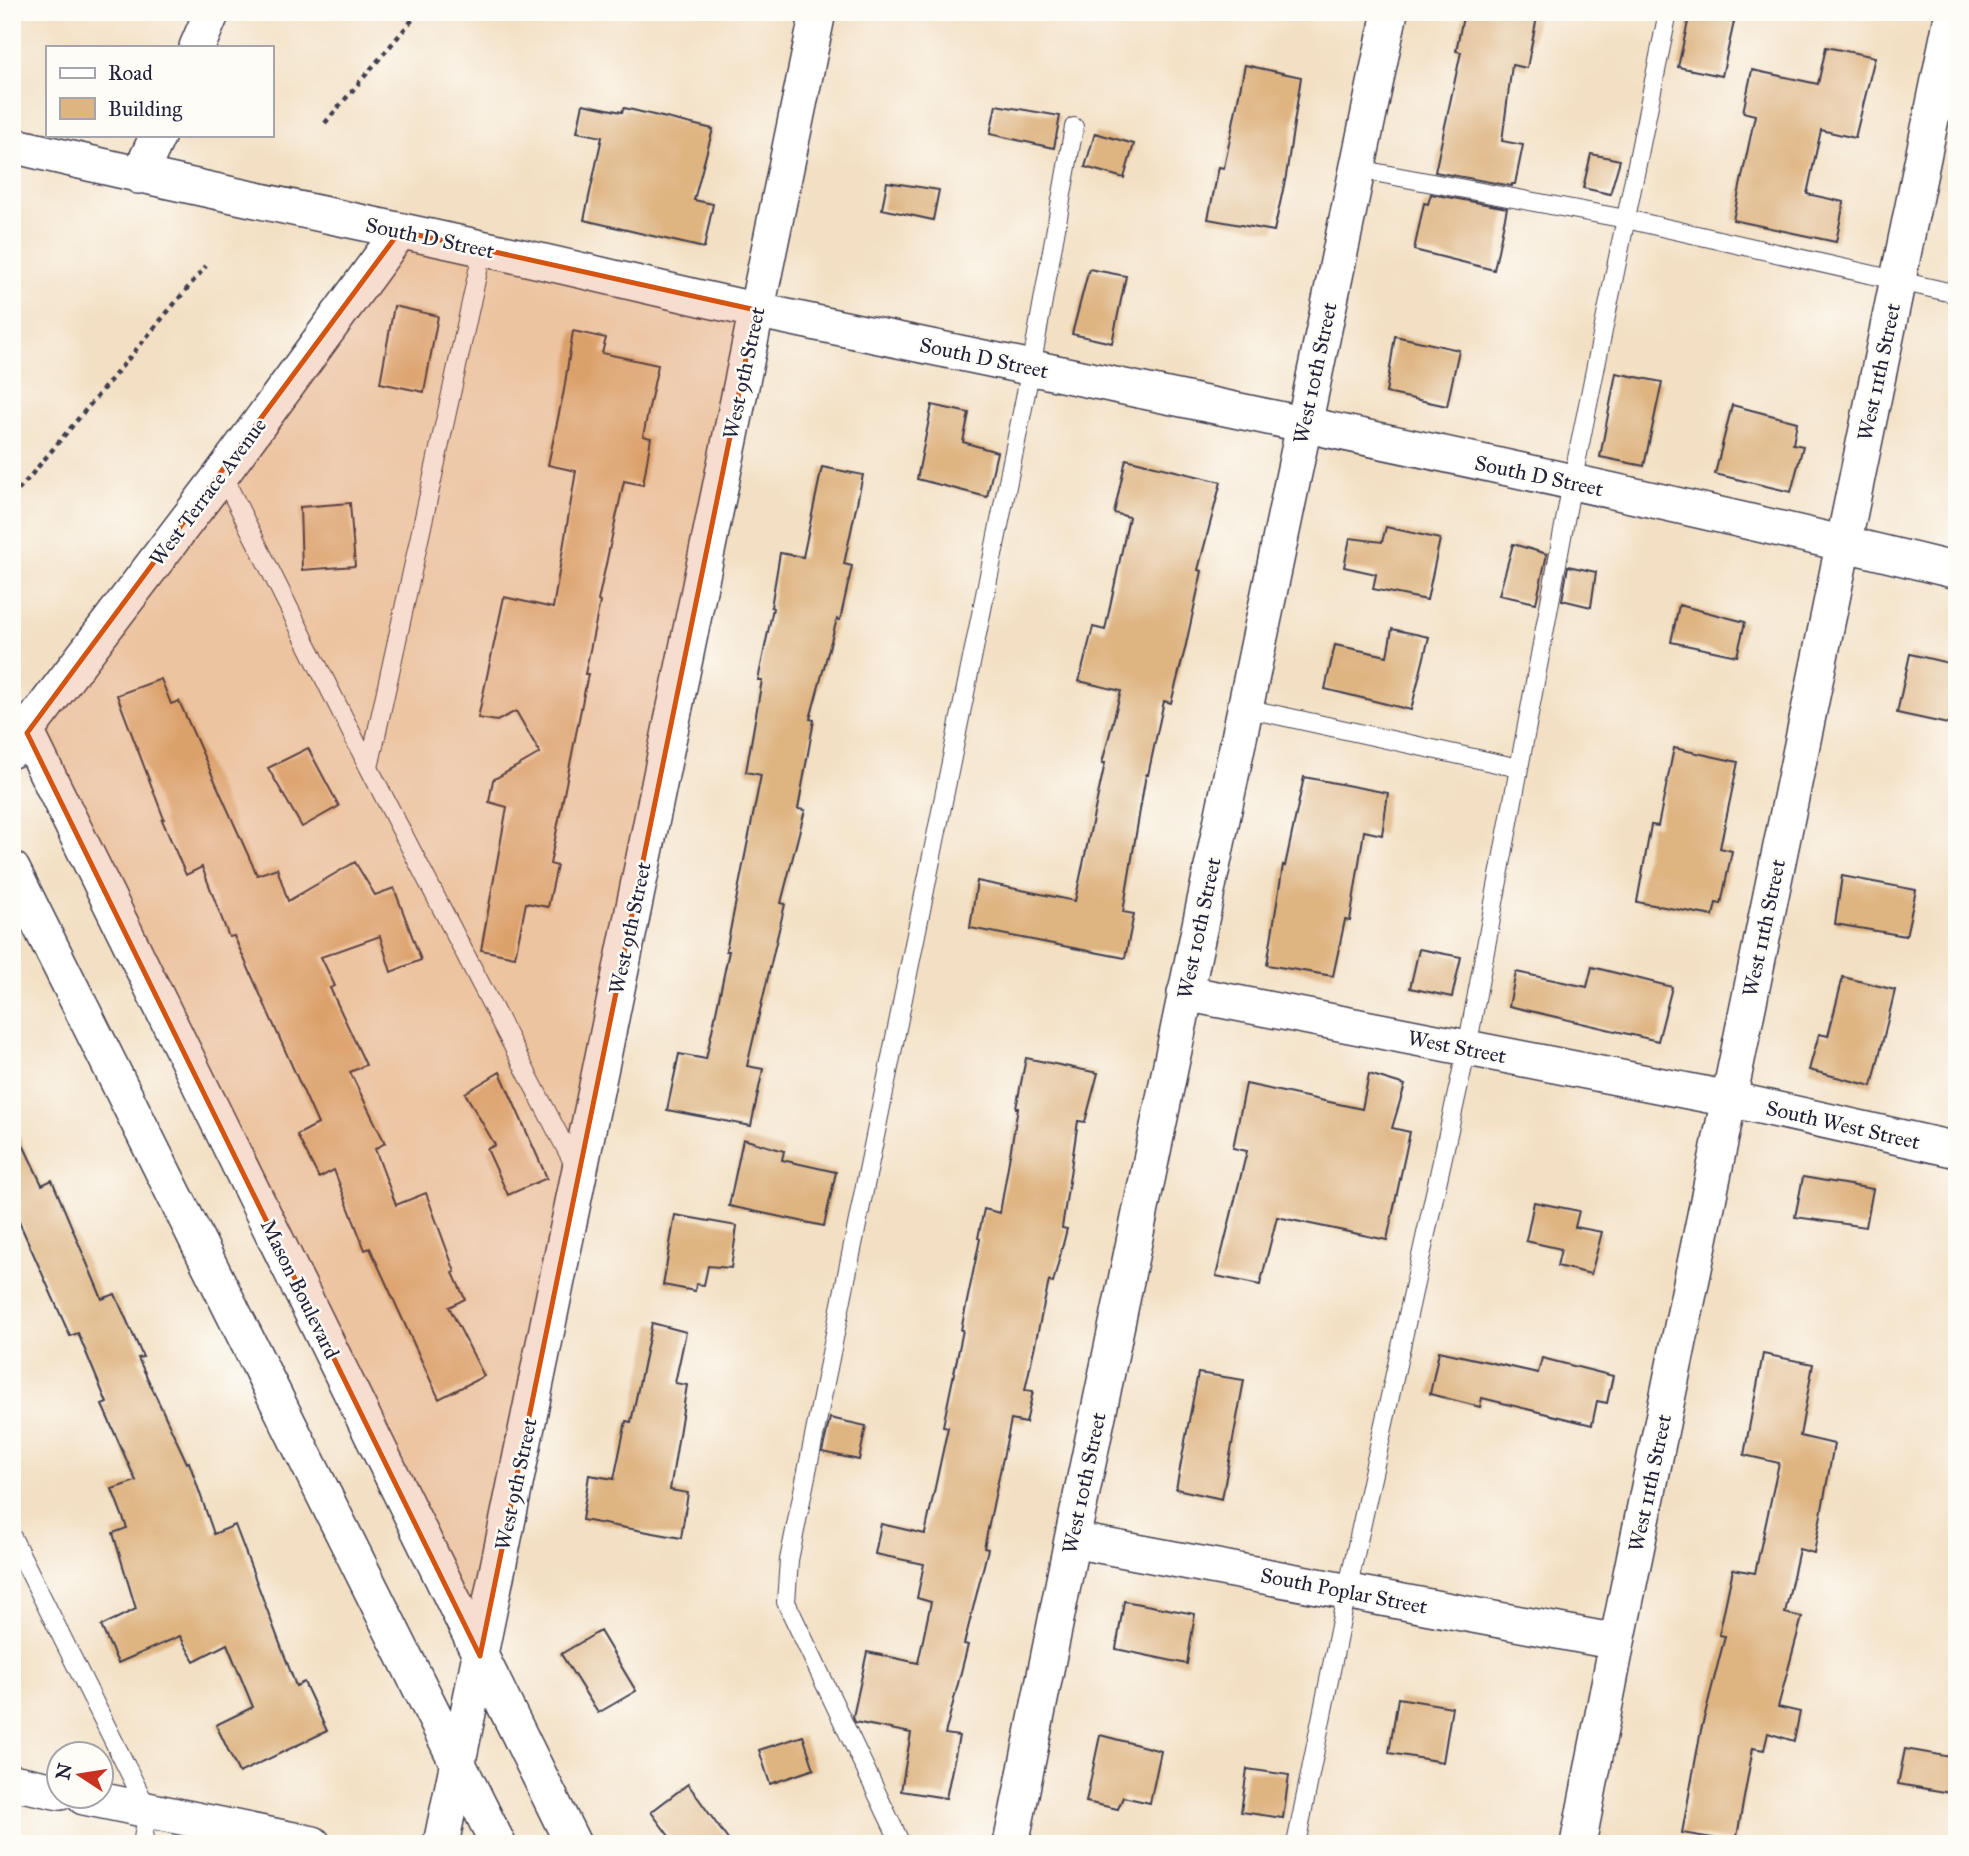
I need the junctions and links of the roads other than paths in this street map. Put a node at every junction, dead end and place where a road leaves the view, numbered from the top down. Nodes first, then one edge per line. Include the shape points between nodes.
1 (212, 12) edge
2 (818, 12) edge
3 (1390, 12) edge
4 (1668, 12) edge
5 (1953, 12) edge
6 (197, 46) edge
7 (1074, 127) dead end
8 (158, 136) edge
9 (12, 145) edge
10 (1357, 169) junction
11 (139, 176) junction
12 (1626, 219) junction
13 (400, 231) junction
14 (483, 248) junction
15 (1898, 281) junction
16 (1957, 294) edge
17 (756, 310) junction
18 (1031, 368) junction
19 (1304, 425) junction
20 (222, 474) junction
21 (1572, 483) junction
22 (1844, 543) junction
23 (1957, 570) edge
24 (1245, 708) junction
25 (19, 741) edge
26 (369, 768) junction
27 (1519, 768) junction
28 (12, 869) edge
29 (1185, 993) junction
30 (1467, 1048) junction
31 (1729, 1099) junction
32 (1957, 1150) edge
33 (580, 1176) junction
34 (12, 1538) edge
35 (1072, 1540) junction
36 (1347, 1591) junction
37 (1617, 1642) junction
38 (480, 1656) junction
39 (458, 1764) junction
40 (12, 1782) edge
41 (46, 1788) edge
42 (116, 1804) edge
43 (148, 1810) junction
44 (142, 1844) edge
45 (313, 1844) edge
46 (441, 1844) edge
47 (498, 1844) edge
48 (573, 1844) edge
49 (901, 1844) edge
50 (1011, 1844) edge
51 (1296, 1844) edge
52 (1578, 1844) edge

1 - 6 street
2 - 17 street, West 9th Street
3 - 10 street, West 10th Street
4 - 12 lane
5 - 15 street, West 11th Street
7 - 18 lane
8 - 11 street
9 - 11 street, South D Street
10 - 12 lane
10 - 19 street, West 10th Street
11 - 13 street, South D Street
12 - 15 lane
12 - 21 lane
13 - 14 street, South D Street
13 - 20 street, West Terrace Avenue
14 - 17 street, South D Street
14 - 26 lane
15 - 16 lane
15 - 22 street, West 11th Street
17 - 18 street, South D Street
17 - 33 street, West 9th Street
18 - 19 street, South D Street
18 - 49 lane via 789,1560 786,1602
19 - 21 street, South D Street
19 - 24 street, West 10th Street
20 - 25 street, West Terrace Avenue
20 - 26 lane
21 - 22 street, South D Street
21 - 27 lane
22 - 23 street, South D Street
22 - 31 street, West 11th Street
24 - 27 lane
24 - 29 street, West 10th Street
25 - 38 street, Mason Boulevard
26 - 33 lane
27 - 30 lane
28 - 39 street
29 - 30 street, West Street
29 - 35 street, West 10th Street
30 - 31 street, West Street
30 - 36 lane
31 - 32 street, South West Street
31 - 37 street, West 11th Street
33 - 38 street, West 9th Street
34 - 43 lane
35 - 36 street, South Poplar Street
35 - 50 street, West 10th Street
36 - 37 street, South Poplar Street
36 - 51 lane
37 - 52 street, West 11th Street
38 - 39 street, West 9th Street
38 - 48 street, Mason Boulevard
39 - 46 street, West 9th Street
39 - 47 street
40 - 41 street
42 - 43 street
43 - 44 lane
43 - 45 street

